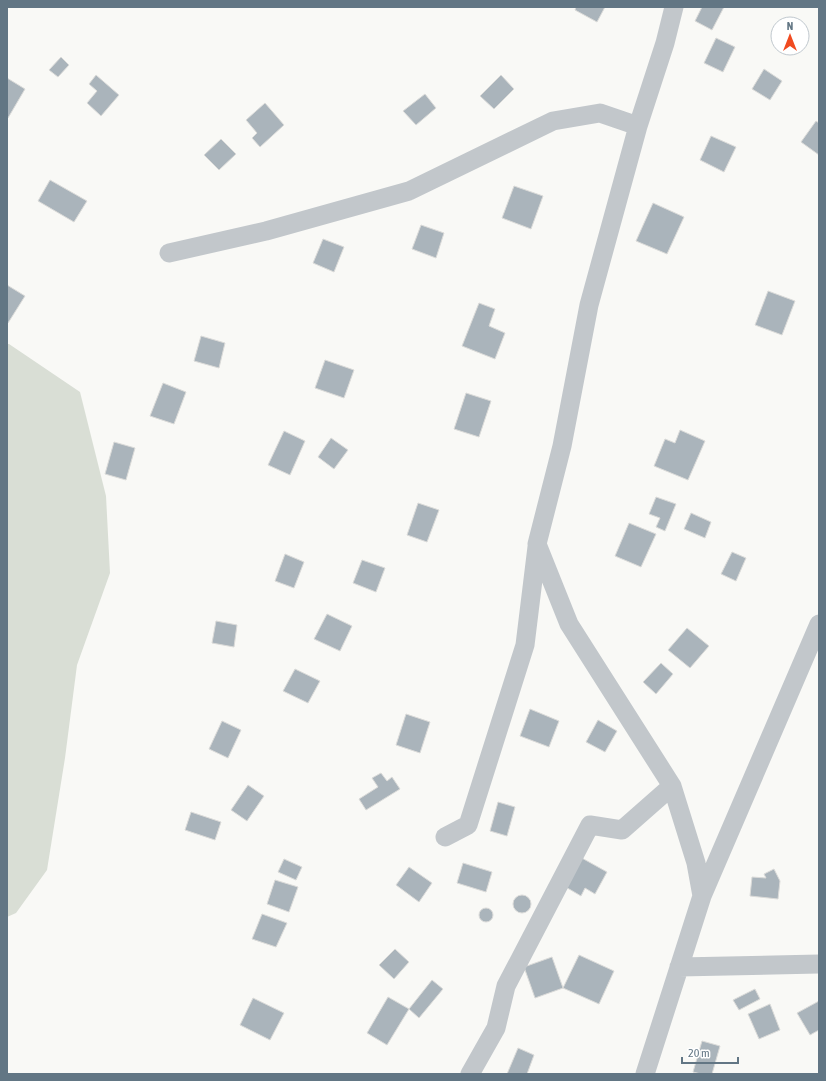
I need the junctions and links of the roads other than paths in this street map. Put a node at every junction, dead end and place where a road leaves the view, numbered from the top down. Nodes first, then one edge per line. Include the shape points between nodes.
1 (674, 7) edge
2 (638, 126) junction
3 (169, 253) dead end
4 (537, 544) junction
5 (819, 624) edge
6 (672, 786) junction
7 (445, 837) dead end
8 (702, 896) junction
9 (819, 964) edge
10 (679, 967) junction
11 (470, 1074) edge
12 (645, 1074) edge

1 - 2 street
2 - 3 street via 600,112 553,121 409,190 266,231
2 - 4 street via 589,305 562,446
4 - 6 street via 569,624
4 - 7 street via 525,645 468,825
5 - 8 street
6 - 8 street via 696,863
6 - 11 street via 622,830 590,825 506,986 496,1028
8 - 10 street
9 - 10 street
10 - 12 street

